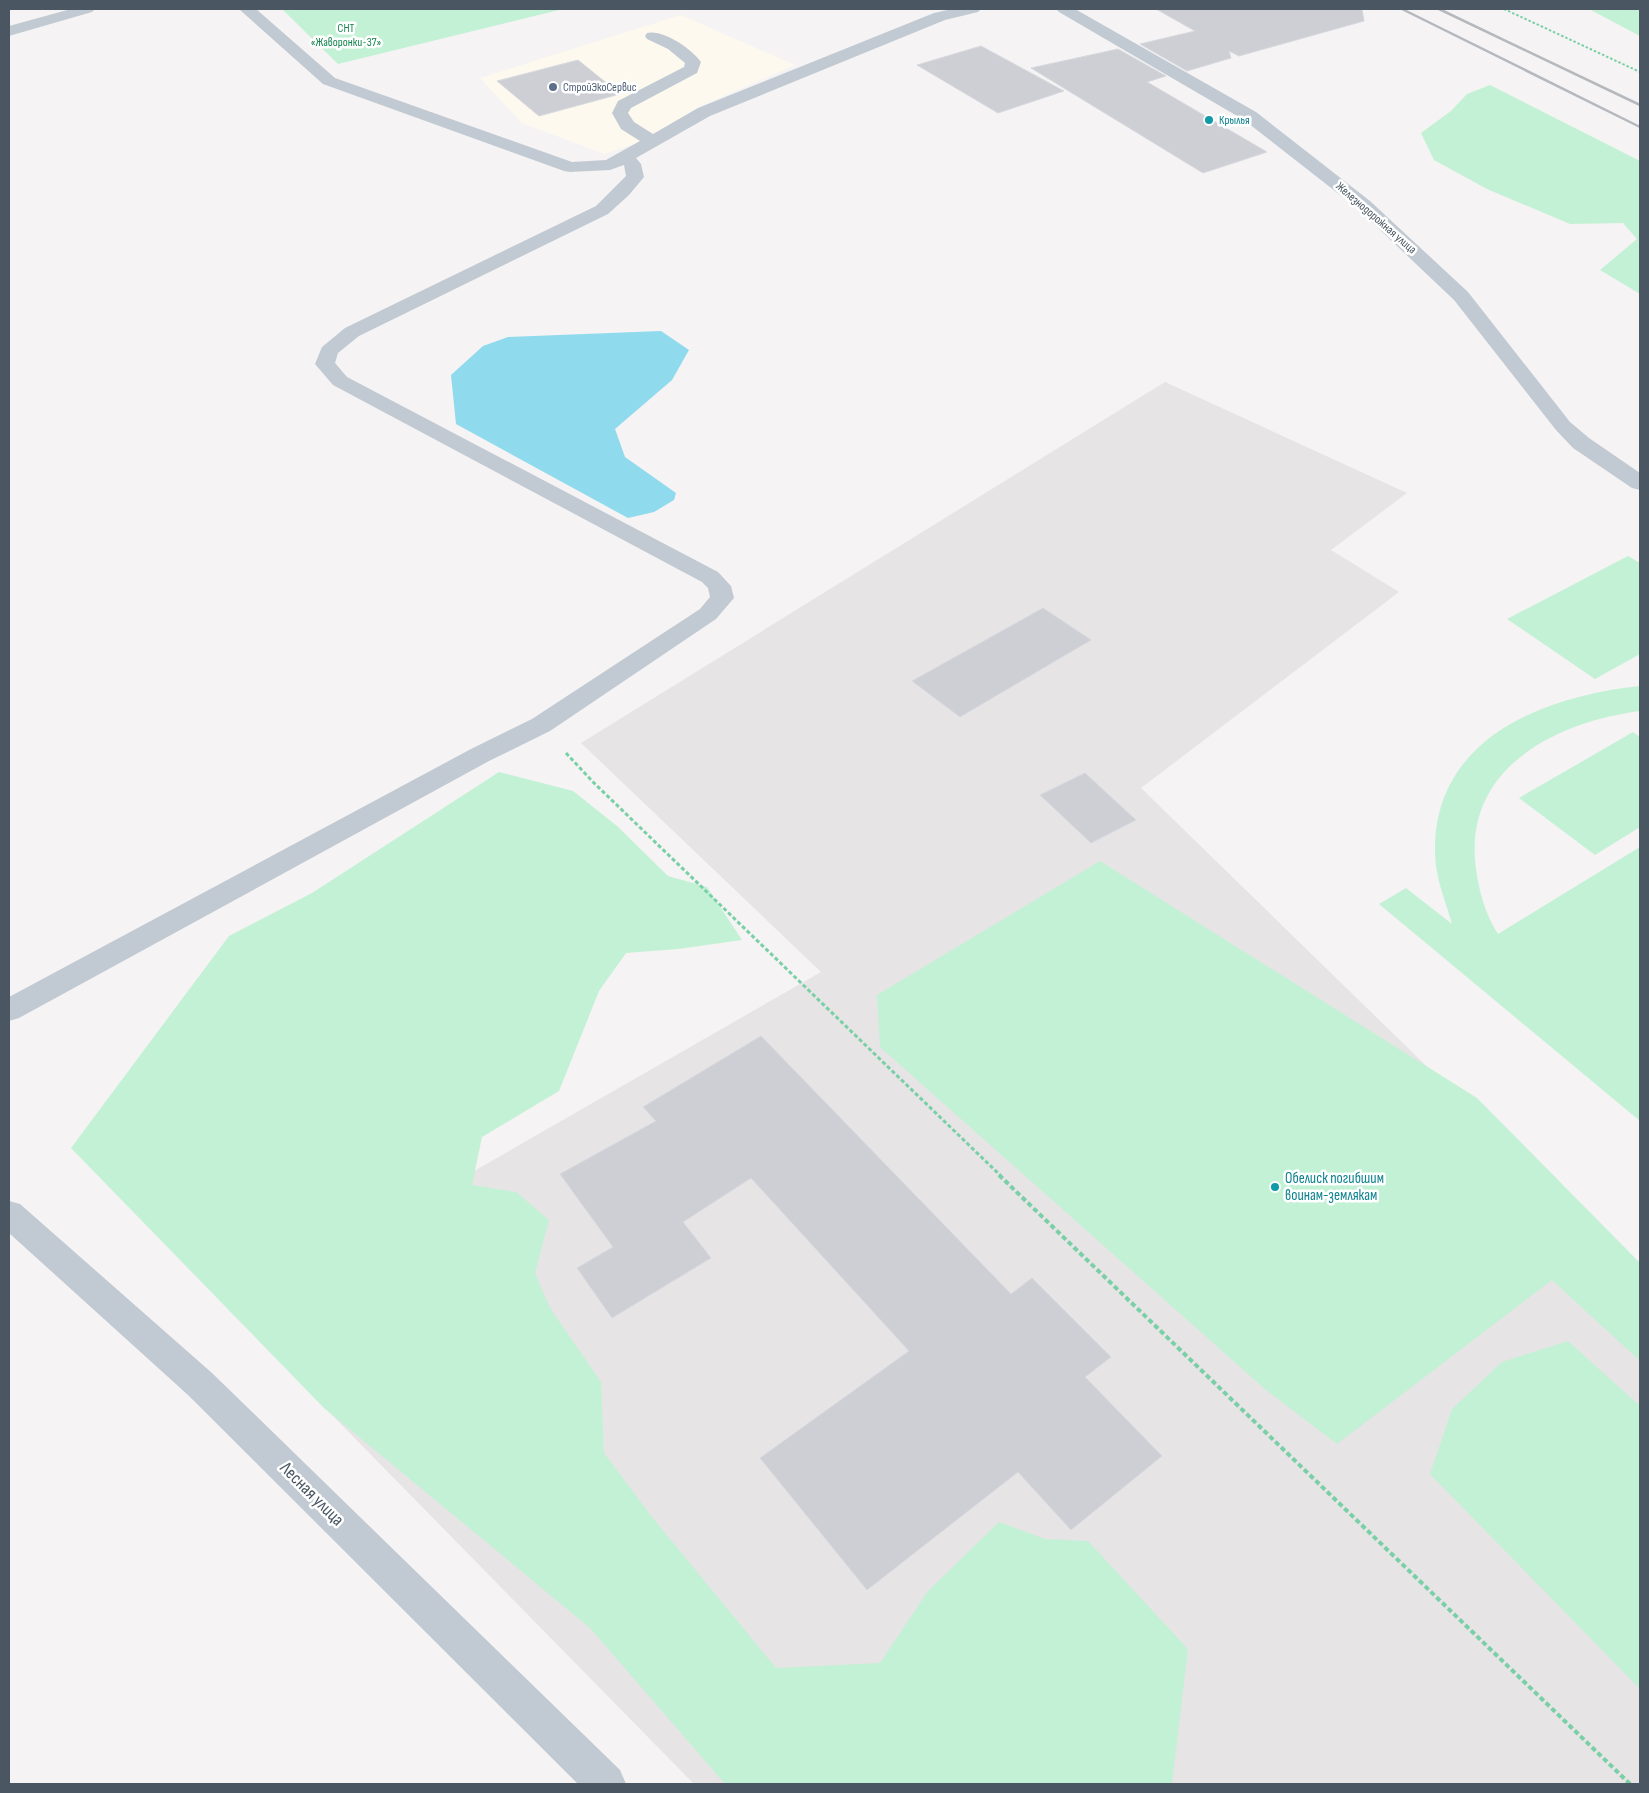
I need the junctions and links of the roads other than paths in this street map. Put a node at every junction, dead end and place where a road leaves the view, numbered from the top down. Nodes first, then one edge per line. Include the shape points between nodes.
1 (87, 9) edge
2 (247, 9) edge
3 (973, 9) edge
4 (1064, 9) edge
5 (9, 31) edge
6 (654, 36) dead end
7 (652, 142) junction
8 (625, 157) junction
9 (1640, 483) edge
10 (9, 1010) edge
11 (9, 1214) edge
12 (606, 1784) edge

1 - 5 street via 21,19
2 - 8 street via 329,81 570,167 610,165
3 - 7 street via 940,16 704,112
4 - 9 street, Железнодорожная улица via 1250,116 1364,205 1461,296 1563,426 1581,443
6 - 7 street via 674,46 693,62 691,70 624,105 620,113 627,125
7 - 8 street
8 - 10 street via 632,164 635,177 602,210 352,332 329,351 324,364 340,381 710,577 719,586 722,598 708,614 540,725
11 - 12 street, Лесная улица via 200,1384

